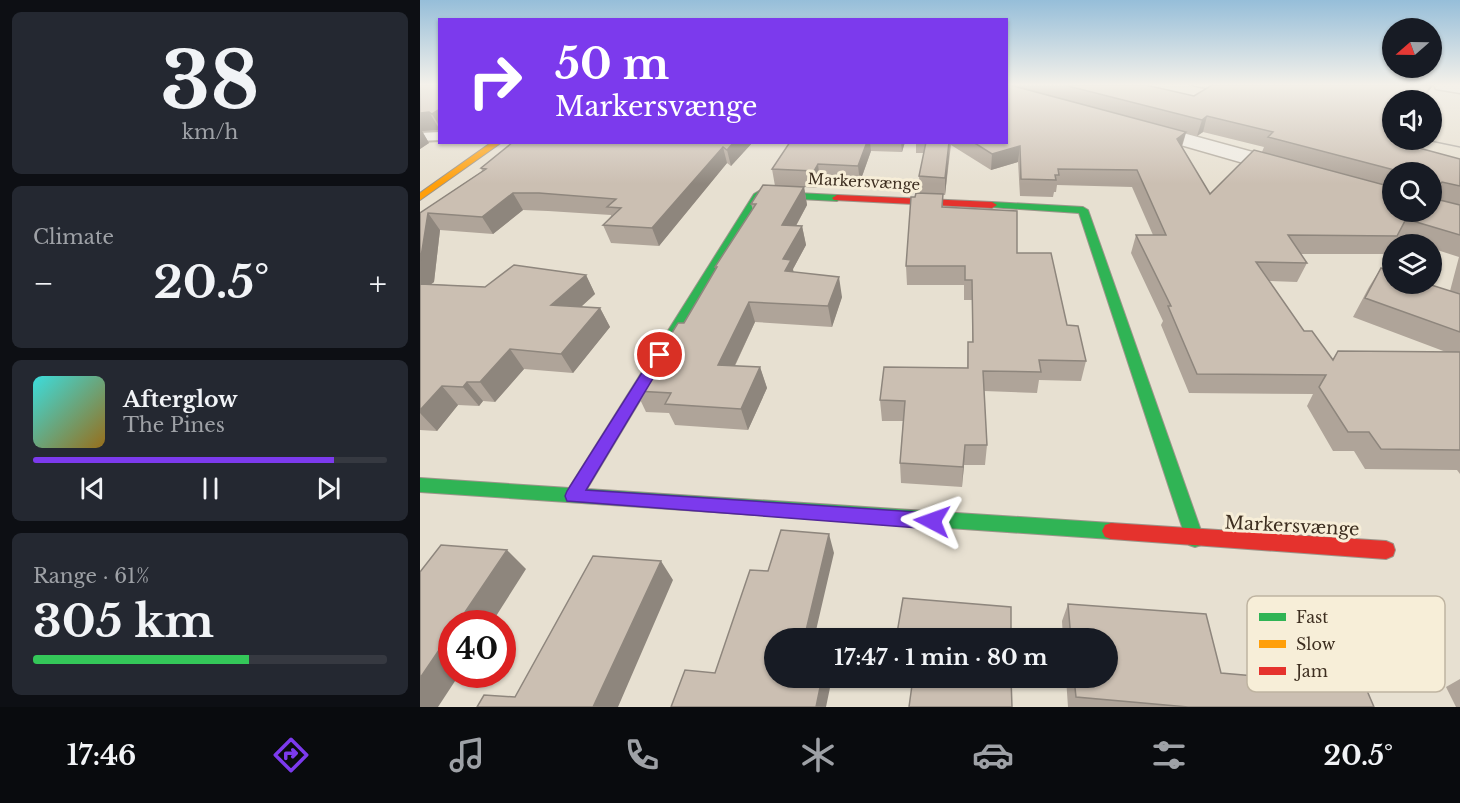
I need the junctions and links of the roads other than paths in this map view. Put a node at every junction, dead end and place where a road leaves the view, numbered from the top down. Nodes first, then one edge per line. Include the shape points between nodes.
1 (1123, 123) edge
2 (420, 136) edge
3 (438, 136) edge
4 (496, 144) edge
5 (1302, 173) edge
6 (420, 197) edge
7 (420, 485) edge
8 (573, 496) junction
9 (1195, 539) junction
10 (1386, 550) dead end

1 - 5 street
2 - 3 lane
4 - 6 street
7 - 8 street, Markersvænge
8 - 9 street, Markersvænge
8 - 9 street, Markersvænge via 759,194 1083,210
9 - 10 street, Markersvænge

